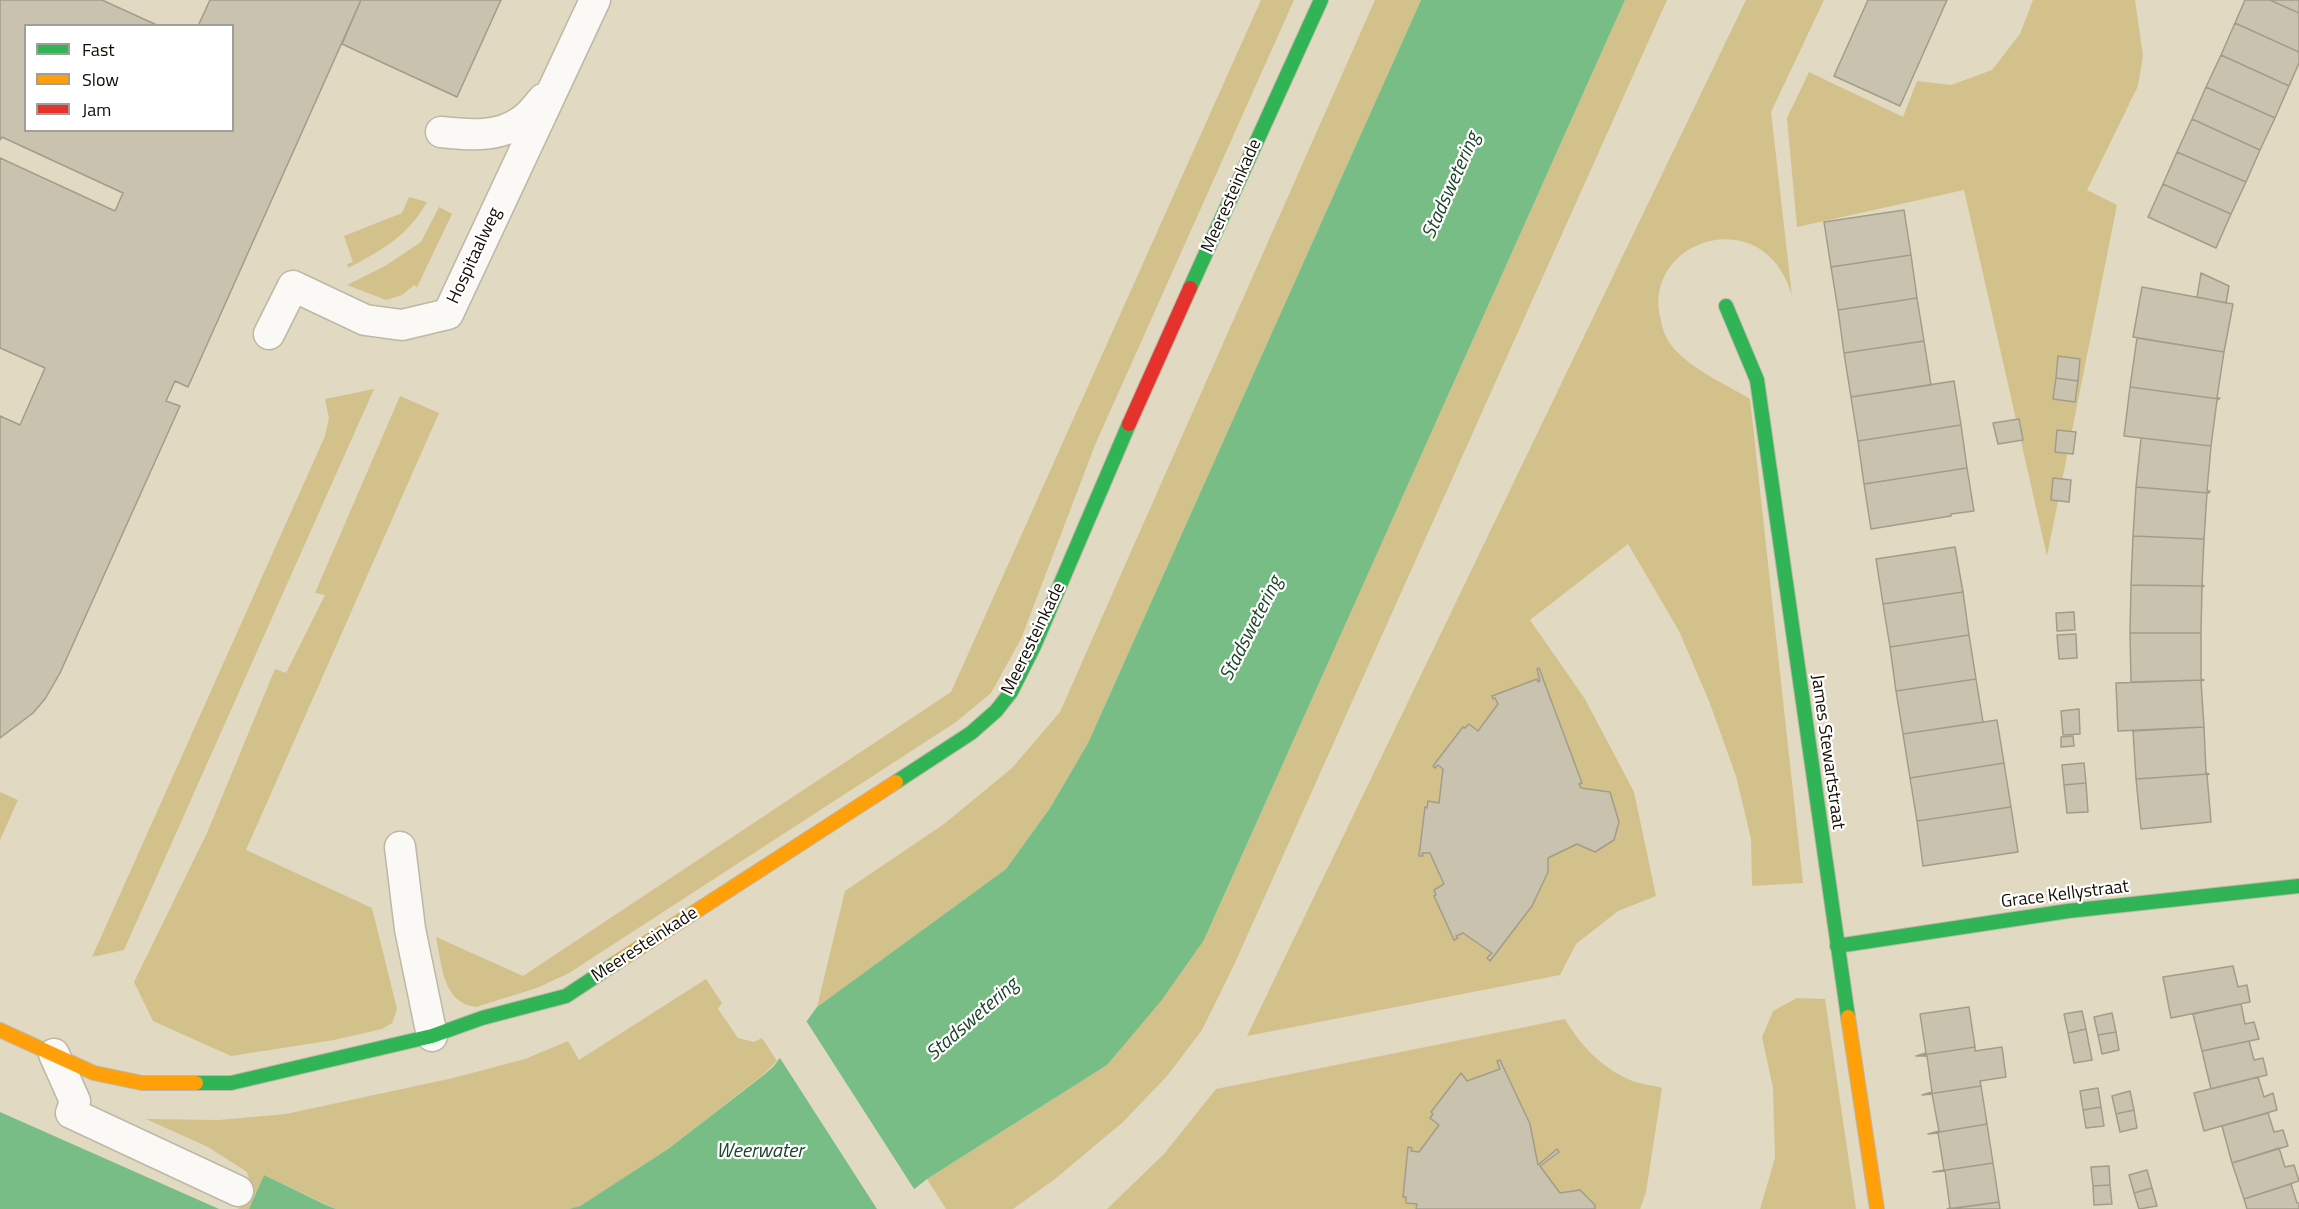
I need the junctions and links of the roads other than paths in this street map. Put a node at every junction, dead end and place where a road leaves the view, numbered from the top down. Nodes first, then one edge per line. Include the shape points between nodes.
1 (595, 0) edge
2 (1321, 0) edge
3 (556, 85) junction
4 (441, 132) dead end
5 (1726, 306) dead end
6 (269, 334) dead end
7 (400, 847) dead end
8 (2299, 886) edge
9 (1837, 946) junction
10 (0, 1030) edge
11 (432, 1036) junction
12 (54, 1054) junction
13 (238, 1191) dead end
14 (1877, 1209) edge

1 - 3 lane, Hospitaalweg
2 - 11 street, Meeresteinkade via 1156,362 1034,646 1011,692 996,711 971,733 898,782 566,996
3 - 4 lane via 524,120 503,132
3 - 6 lane, Hospitaalweg via 448,314 402,326 364,320 293,286
5 - 9 street, James Stewartstraat via 1757,380
7 - 11 lane via 410,929
8 - 9 street, Grace Kellystraat via 2068,910
9 - 14 street, James Stewartstraat
10 - 12 street, Meeresteinkade
11 - 12 street, Meeresteinkade via 231,1083 142,1083 94,1073
12 - 13 lane via 75,1101 71,1113

